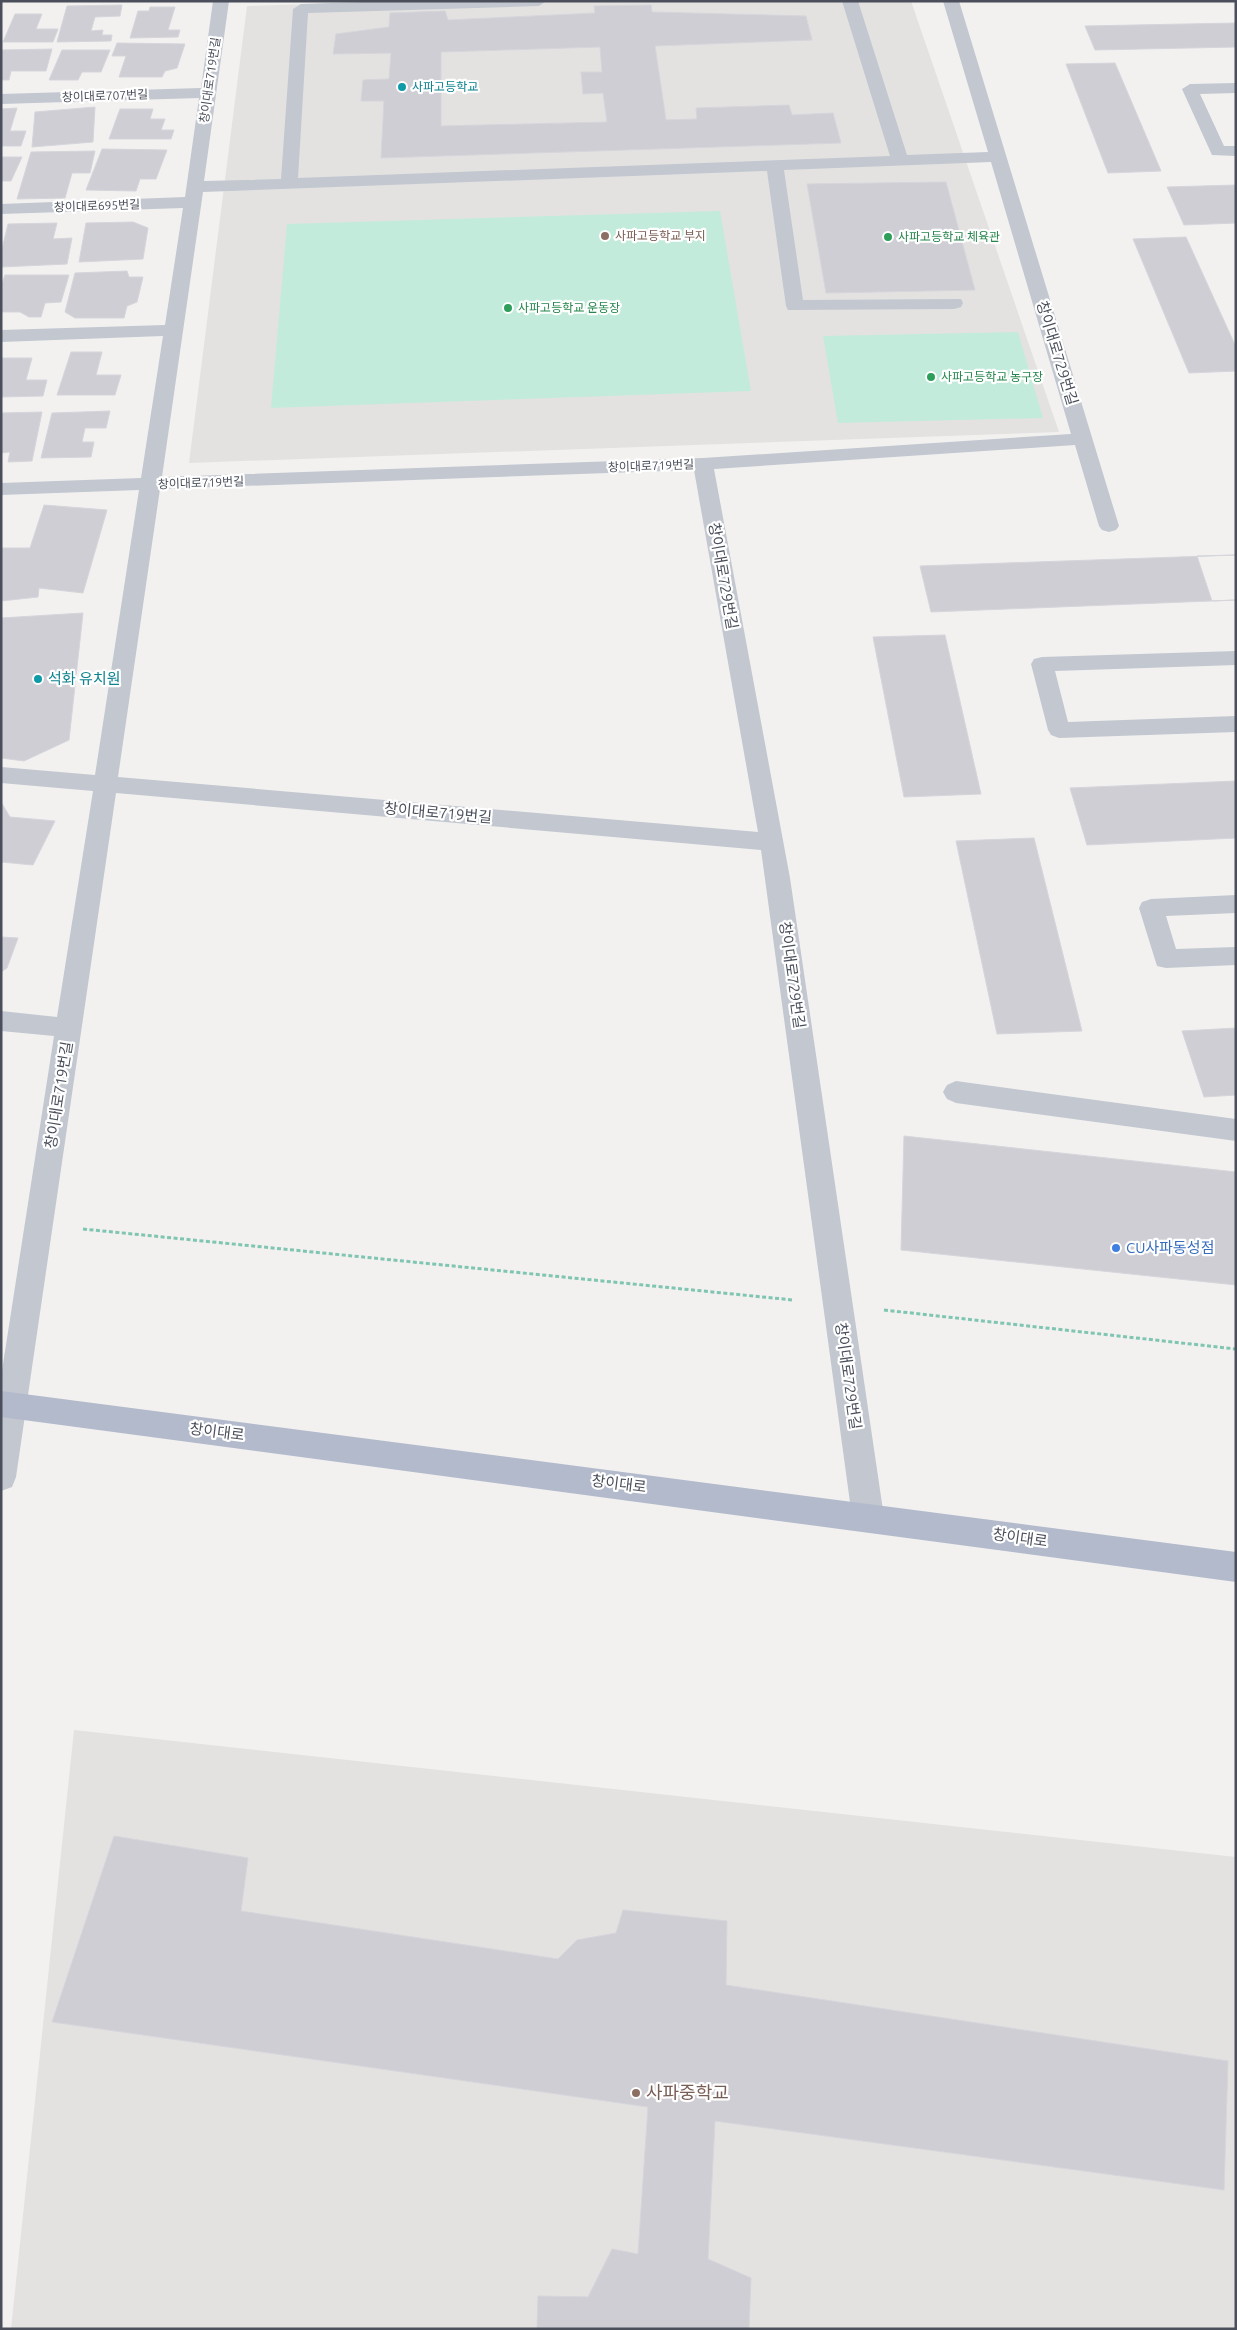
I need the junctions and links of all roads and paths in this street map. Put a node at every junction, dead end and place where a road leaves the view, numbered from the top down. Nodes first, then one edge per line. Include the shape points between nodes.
1 (221, 1) edge
2 (539, 1) edge
3 (850, 1) edge
4 (951, 1) edge
5 (1236, 88) edge
6 (209, 93) junction
7 (1, 99) edge
8 (1236, 151) edge
9 (998, 157) junction
10 (900, 161) junction
11 (775, 165) junction
12 (289, 183) junction
13 (194, 195) junction
14 (1, 209) edge
15 (954, 304) dead end
16 (173, 330) junction
17 (1, 336) edge
18 (1082, 440) junction
19 (703, 464) junction
20 (150, 484) junction
21 (1, 489) edge
22 (1108, 526) dead end
23 (1236, 658) edge
24 (1236, 724) edge
25 (1, 774) edge
26 (104, 785) junction
27 (771, 842) junction
28 (1236, 904) edge
29 (1236, 956) edge
30 (1, 1021) edge
31 (69, 1028) junction
32 (956, 1092) dead end
33 (1236, 1130) edge
34 (39, 1224) junction
35 (838, 1305) junction
36 (1236, 1349) edge
37 (6, 1404) edge
38 (1, 1477) edge
39 (868, 1517) junction
40 (1236, 1566) edge

1 - 6 street, 창이대로719번길
2 - 12 street via 301,9
3 - 10 street
4 - 9 street, 창이대로729번길
5 - 8 street via 1190,89 1218,151
6 - 7 street, 창이대로707번길
6 - 13 street, 창이대로719번길
9 - 10 street, 창이대로695번길
9 - 18 street, 창이대로729번길
10 - 11 street, 창이대로695번길
11 - 12 street, 창이대로695번길
11 - 15 street via 795,306
12 - 13 street, 창이대로695번길
13 - 14 street, 창이대로695번길
13 - 16 street, 창이대로719번길
16 - 17 street
16 - 20 street, 창이대로719번길
18 - 19 street
18 - 22 street, 창이대로729번길
19 - 20 street, 창이대로719번길
19 - 27 street, 창이대로729번길
20 - 21 street
20 - 26 street, 창이대로719번길
23 - 24 street via 1042,664 1059,730
25 - 26 street
26 - 27 street, 창이대로719번길
26 - 31 street, 창이대로719번길
27 - 35 street, 창이대로729번길
28 - 29 street via 1151,908 1166,959
30 - 31 street
31 - 34 street, 창이대로719번길
32 - 33 street
34 - 35 path
34 - 37 street, 창이대로719번길
35 - 36 path
35 - 39 street, 창이대로729번길
37 - 38 street, 창이대로719번길
37 - 39 main road, 창이대로
39 - 40 main road, 창이대로

